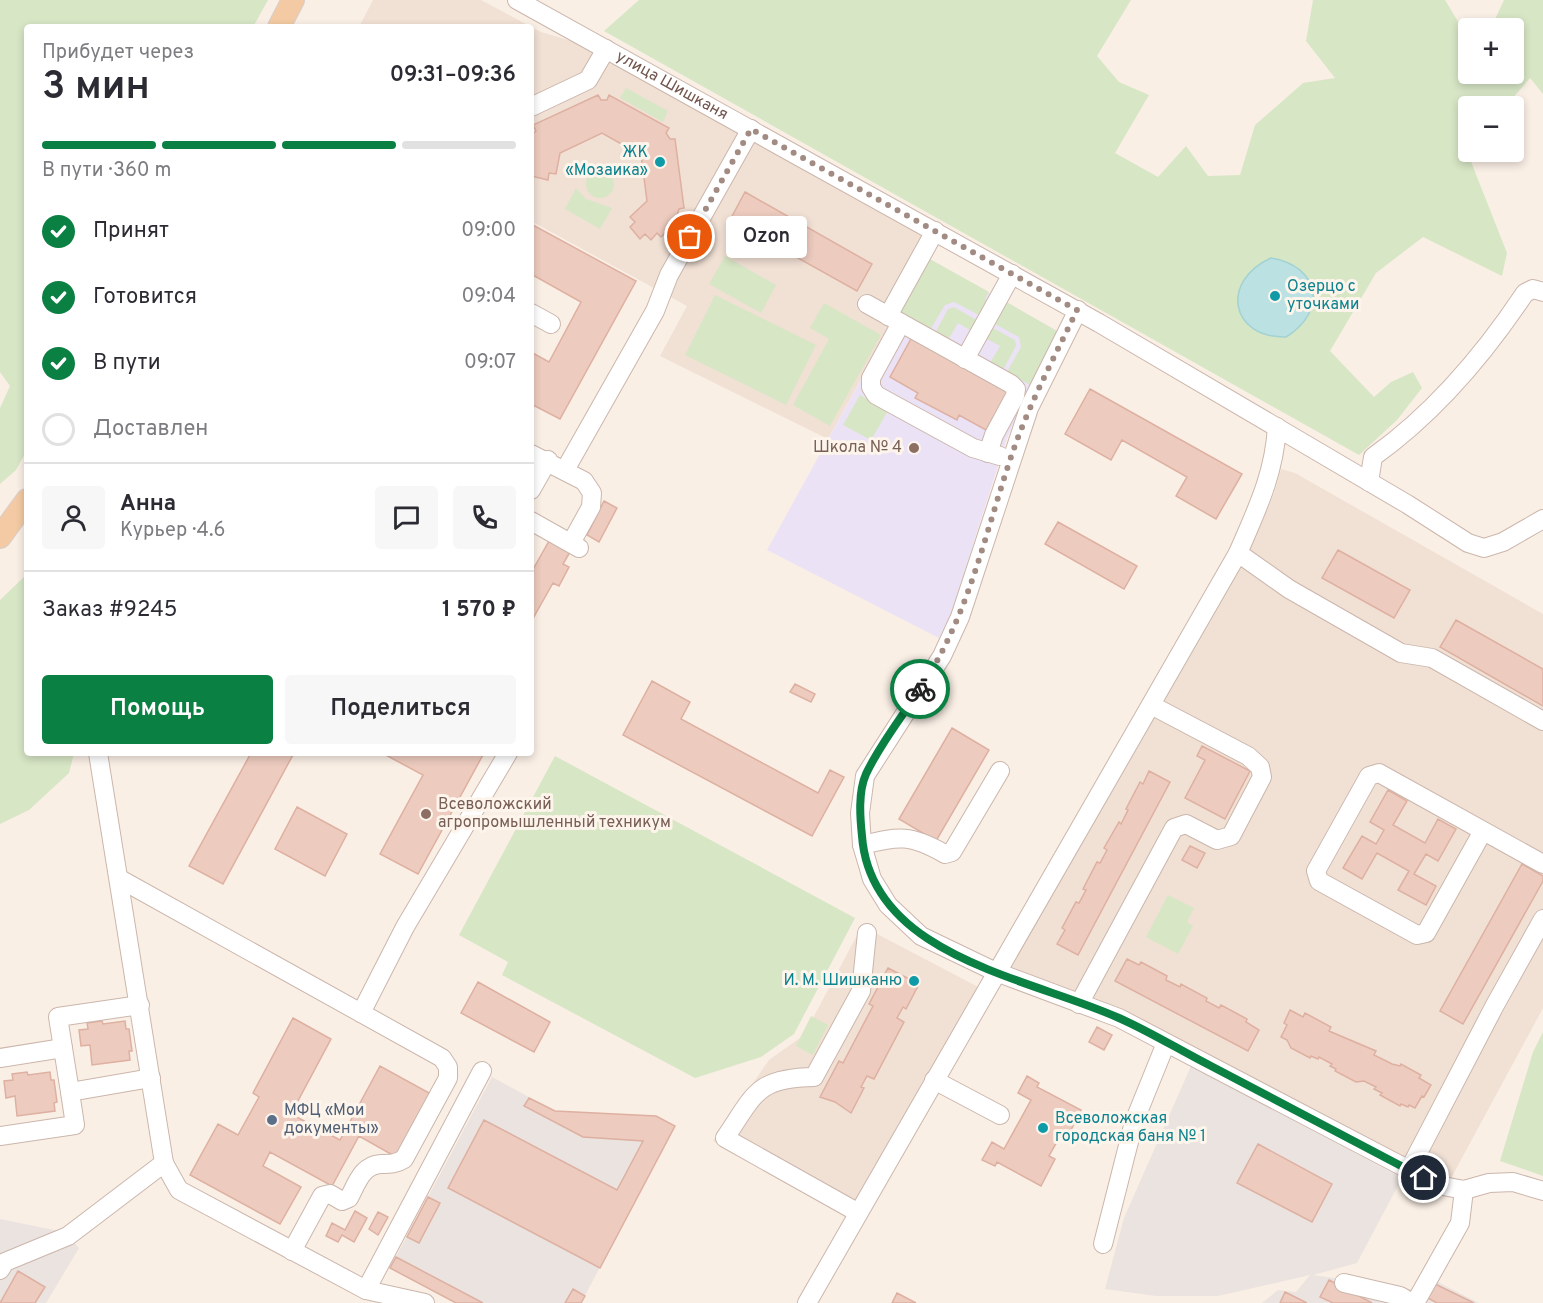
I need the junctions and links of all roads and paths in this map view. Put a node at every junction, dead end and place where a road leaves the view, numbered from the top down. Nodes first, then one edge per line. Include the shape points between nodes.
1 (293, 0) edge
2 (517, 0) edge
3 (281, 24) edge
4 (606, 49) junction
5 (534, 106) edge
6 (751, 129) junction
7 (935, 231) junction
8 (1012, 274) junction
9 (1543, 292) edge
10 (867, 304) dead end
11 (1077, 310) junction
12 (534, 315) edge
13 (895, 320) junction
14 (551, 324) dead end
15 (965, 358) junction
16 (1277, 427) junction
17 (988, 453) junction
18 (539, 457) edge
19 (1010, 460) junction
20 (565, 470) junction
21 (534, 478) edge
22 (1369, 482) junction
23 (24, 503) edge
24 (1543, 519) edge
25 (534, 523) edge
26 (2, 529) edge
27 (1238, 553) junction
28 (1151, 705) junction
29 (1543, 721) edge
30 (99, 756) edge
31 (506, 756) edge
32 (1000, 771) dead end
33 (1483, 831) junction
34 (862, 845) junction
35 (1543, 864) edge
36 (120, 879) junction
37 (1543, 919) edge
38 (867, 933) dead end
39 (996, 972) junction
40 (1079, 1004) junction
41 (140, 1005) junction
42 (361, 1013) junction
43 (1166, 1043) junction
44 (63, 1048) junction
45 (0, 1058) edge
46 (482, 1071) dead end
47 (151, 1078) junction
48 (934, 1080) junction
49 (70, 1092) junction
50 (1000, 1115) dead end
51 (0, 1136) edge
52 (164, 1163) junction
53 (1409, 1170) junction
54 (1464, 1190) junction
55 (1543, 1191) edge
56 (857, 1212) junction
57 (1103, 1244) dead end
58 (292, 1251) junction
59 (0, 1270) edge
60 (1344, 1283) dead end
61 (366, 1290) junction
62 (1406, 1301) edge
63 (425, 1303) edge
64 (807, 1303) edge

1 - 3 main road
2 - 4 street, улица Шишканя
4 - 5 street via 588,80
4 - 6 street, улица Шишканя
6 - 7 street, улица Шишканя
6 - 20 street
7 - 8 street, улица Шишканя
7 - 13 street
8 - 11 street, улица Шишканя
8 - 15 street
9 - 22 street via 1525,293 1462,378 1403,435 1373,457
10 - 13 street
11 - 16 street, улица Шишканя
11 - 19 street via 1029,408
12 - 14 street
13 - 15 street
13 - 17 street via 871,378 876,395
15 - 17 street via 1016,389
16 - 22 street, улица Шишканя
16 - 27 street via 1275,458 1266,490
17 - 19 street
18 - 20 street
18 - 21 street
19 - 34 street via 956,627 942,656 865,776 860,813
20 - 25 street via 584,481 592,493 591,507 575,545
22 - 24 street, улица Шишканя via 1467,543 1484,548
23 - 26 main road
27 - 28 street
27 - 29 street via 1289,589 1401,652 1432,658
28 - 39 street
28 - 40 street via 1248,756 1260,766 1263,777 1231,836 1217,840 1186,824 1174,828
30 - 36 street
31 - 42 street via 405,927
32 - 34 street via 952,852 945,854 921,840 895,837
33 - 33 street via 1379,773 1369,776 1316,871 1319,881 1417,935 1426,933
33 - 35 street
34 - 39 street via 872,879 903,922 921,936
36 - 41 street
36 - 42 street
37 - 53 street
38 - 56 street via 861,991 814,1077 784,1077 759,1089 725,1138
39 - 40 street
39 - 48 street
40 - 43 street via 1119,1017
41 - 44 street via 58,1017
41 - 47 street
42 - 58 street via 442,1058 448,1067 448,1078 404,1159 364,1170 349,1198 342,1201 330,1194 322,1196
43 - 53 street
43 - 57 street via 1134,1122
44 - 45 street
44 - 49 street
46 - 61 street
47 - 49 street
47 - 52 street
48 - 50 street
48 - 56 street
49 - 51 street via 75,1125
52 - 58 street via 179,1190
52 - 59 street via 68,1236 4,1262
53 - 54 street via 1438,1185
54 - 55 street via 1513,1182
54 - 62 street via 1460,1223
56 - 64 street
58 - 61 street
60 - 62 street
61 - 63 street

